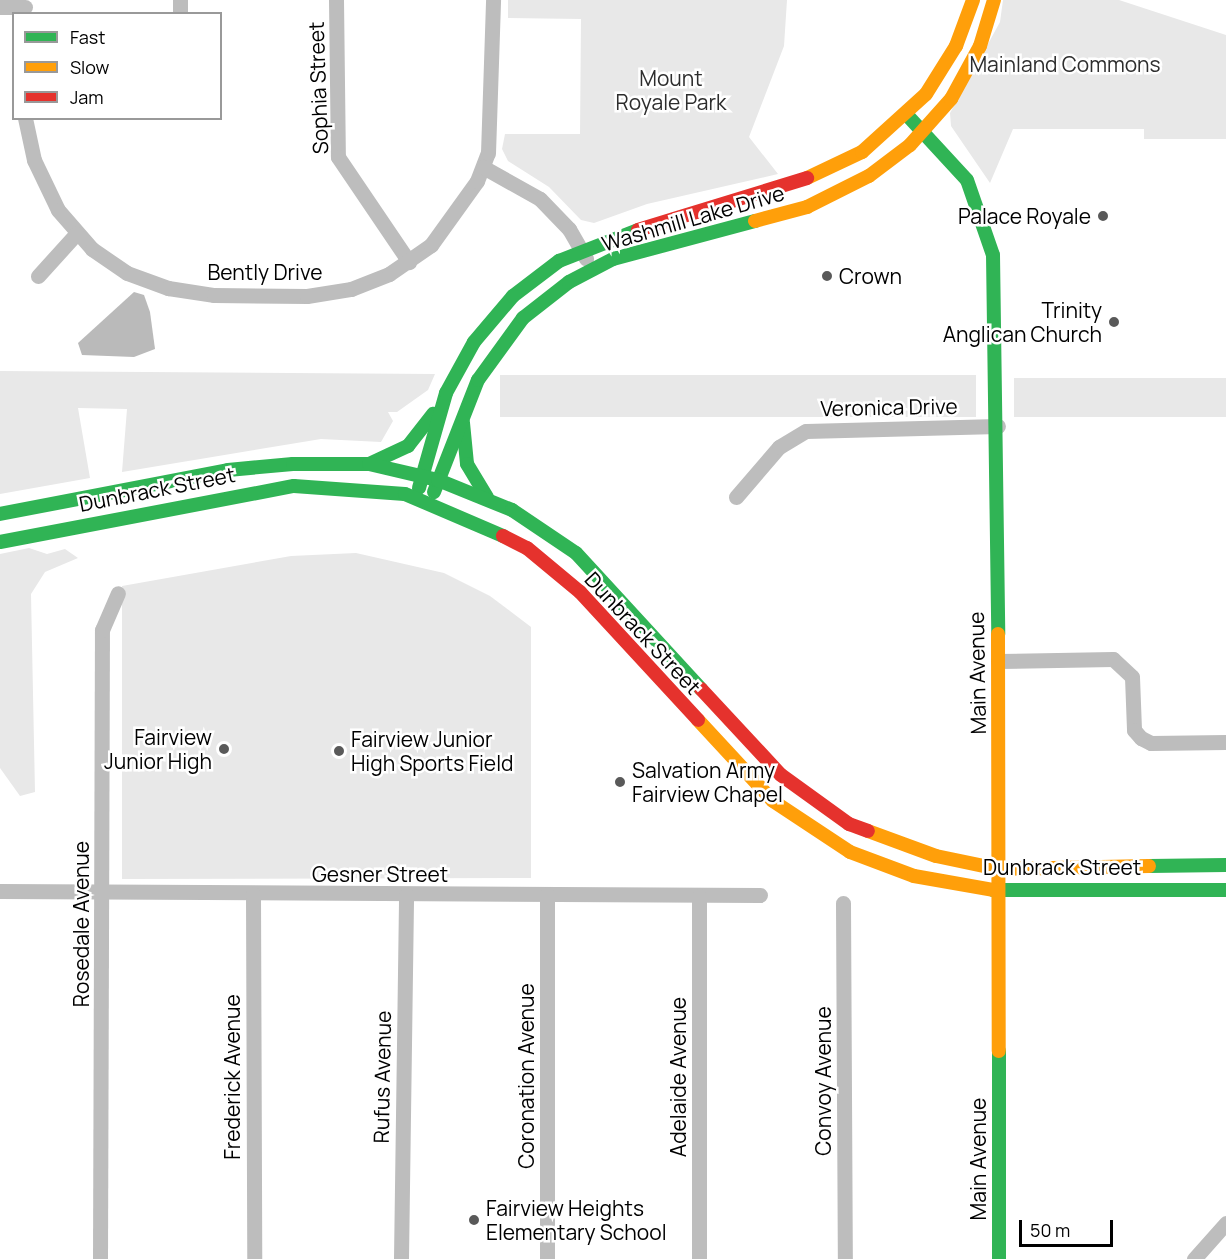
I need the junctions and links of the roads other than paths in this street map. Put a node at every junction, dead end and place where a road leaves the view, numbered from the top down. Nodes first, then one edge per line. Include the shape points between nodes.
1 (336, 0) edge
2 (493, 0) edge
3 (973, 0) edge
4 (994, 0) edge
5 (0, 7) edge
6 (25, 7) edge
7 (907, 115) junction
8 (26, 120) edge
9 (925, 132) junction
10 (483, 167) junction
11 (76, 234) junction
12 (581, 249) junction
13 (409, 262) junction
14 (591, 269) junction
15 (38, 276) dead end
16 (446, 393) junction
17 (464, 409) junction
18 (998, 426) junction
19 (369, 464) junction
20 (422, 476) junction
21 (438, 480) junction
22 (416, 497) junction
23 (487, 497) junction
24 (736, 497) dead end
25 (430, 501) junction
26 (0, 514) edge
27 (0, 542) edge
28 (118, 593) dead end
29 (998, 661) junction
30 (1226, 742) edge
31 (1226, 865) edge
32 (998, 868) junction
33 (102, 890) junction
34 (1226, 890) edge
35 (0, 891) edge
36 (999, 891) junction
37 (252, 894) junction
38 (547, 894) junction
39 (406, 895) junction
40 (760, 895) dead end
41 (699, 896) junction
42 (843, 903) dead end
43 (1226, 1223) edge
44 (100, 1259) edge
45 (254, 1259) edge
46 (401, 1259) edge
47 (547, 1259) edge
48 (699, 1259) edge
49 (845, 1259) edge
50 (999, 1259) edge
51 (1194, 1259) edge

1 - 13 street, Sophia Street via 338,157
2 - 10 street, Bently Drive via 492,110
3 - 7 main road, Washmill Lake Drive via 942,70
4 - 9 main road, Washmill Lake Drive via 967,73
5 - 6 street
7 - 9 main road, Main Avenue
7 - 12 main road, Washmill Lake Drive via 862,152 810,180
8 - 11 street, Bently Drive via 39,173
9 - 14 main road, Washmill Lake Drive via 834,196 758,222 638,251
9 - 18 main road, Main Avenue via 967,180 985,221 994,273
10 - 12 street via 540,199
10 - 13 street, Bently Drive via 455,219
11 - 13 street, Bently Drive via 140,279 214,295 337,292 377,280
11 - 15 street
12 - 14 street
12 - 16 main road, Washmill Lake Drive via 539,275 491,319
14 - 17 main road, Washmill Lake Drive via 523,318 490,359
16 - 19 main road via 418,437
16 - 20 main road, Washmill Lake Drive
17 - 21 main road, Washmill Lake Drive
17 - 23 main road via 467,464
18 - 24 street, Veronica Drive via 806,431 779,447
18 - 29 main road, Main Avenue
19 - 20 main road, Dunbrack Street
19 - 26 main road, Dunbrack Street via 228,470
20 - 21 main road, Dunbrack Street
20 - 22 main road, Washmill Lake Drive
21 - 23 main road, Dunbrack Street
21 - 25 main road, Washmill Lake Drive
22 - 25 main road, Dunbrack Street
22 - 27 main road, Dunbrack Street via 353,487 294,486
23 - 32 main road, Dunbrack Street via 576,553 799,792 884,840
25 - 36 main road, Dunbrack Street via 527,548 580,592 719,746 773,801 812,832 914,876
28 - 33 street, Rosedale Avenue via 102,630
29 - 30 street via 1113,659 1132,677 1134,730 1141,738 1151,743
29 - 32 main road, Main Avenue
31 - 32 main road, Dunbrack Street
32 - 36 main road, Main Avenue
33 - 35 street, Gesner Street
33 - 37 street, Gesner Street
33 - 44 street, Rosedale Avenue
34 - 36 main road, Dunbrack Street
36 - 50 main road, Main Avenue
37 - 39 street, Gesner Street
37 - 45 street, Frederick Avenue
38 - 39 street, Gesner Street
38 - 41 street, Gesner Street
38 - 47 street, Coronation Avenue
39 - 46 street, Rufus Avenue
40 - 41 street, Gesner Street
41 - 48 street, Adelaide Avenue
42 - 49 street, Convoy Avenue
43 - 51 street

